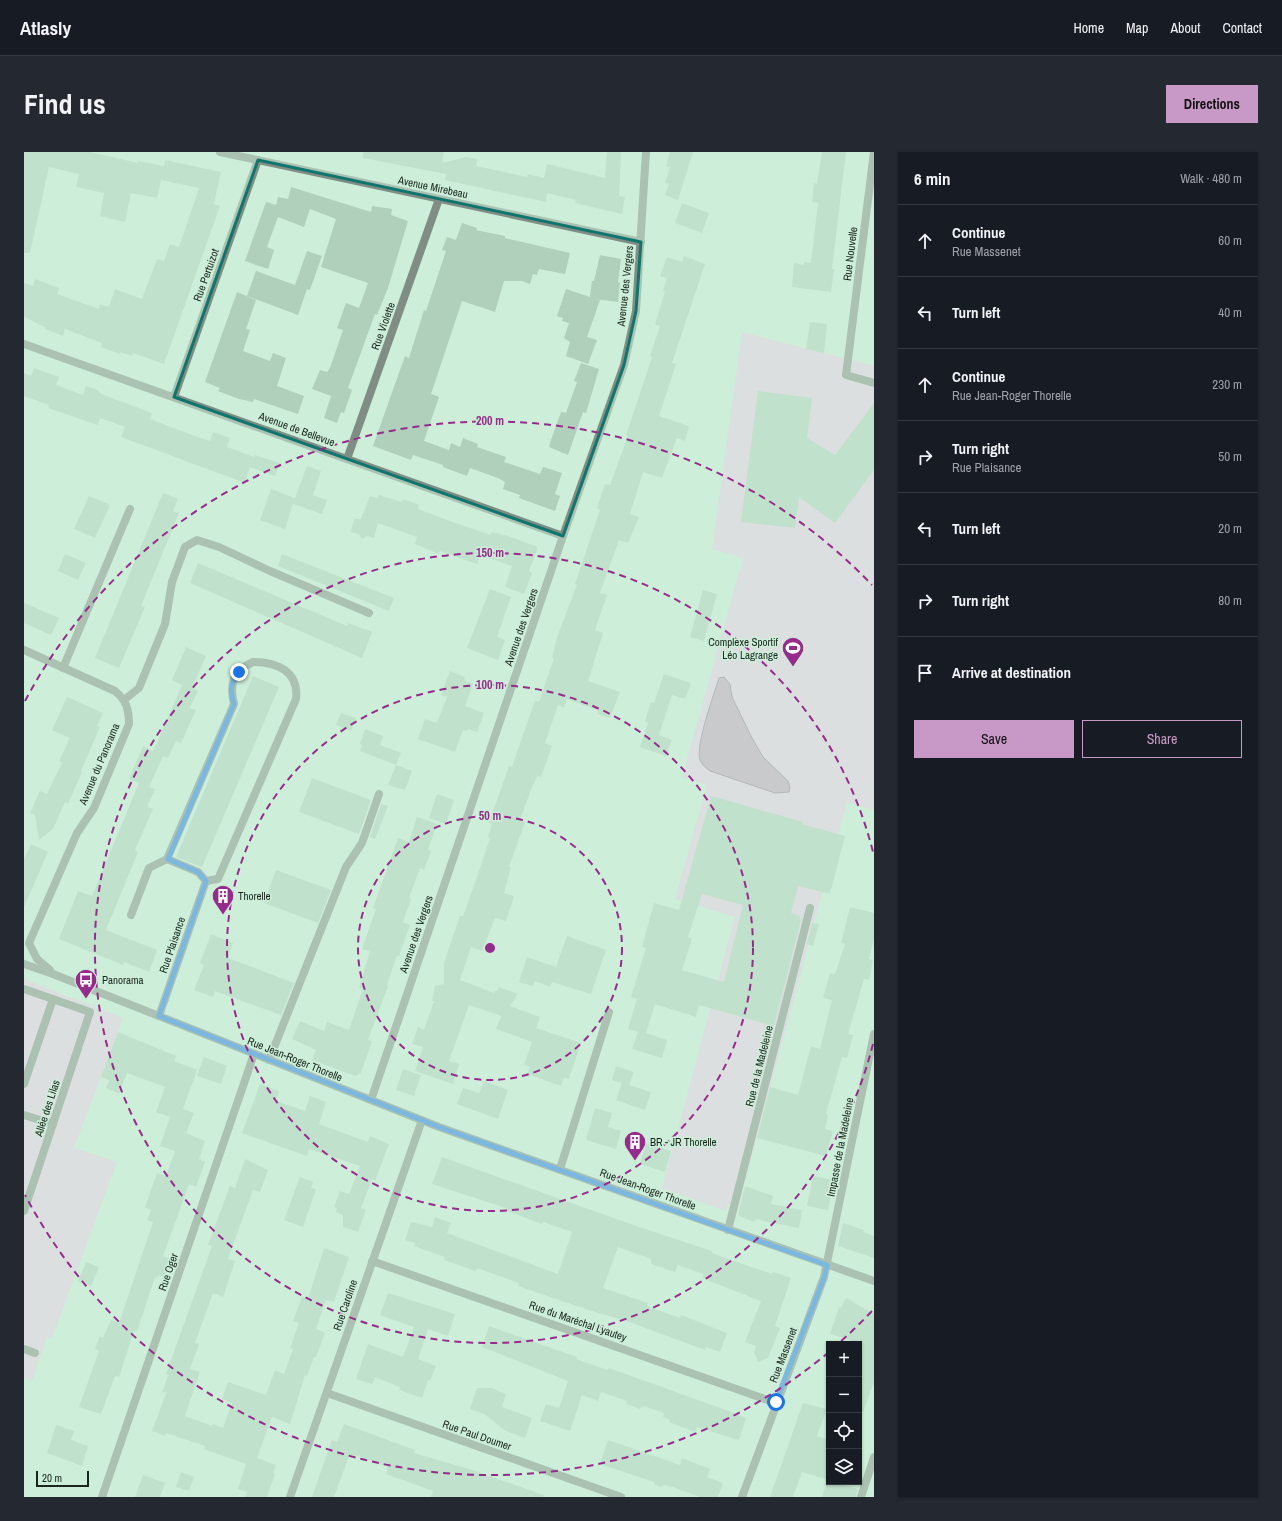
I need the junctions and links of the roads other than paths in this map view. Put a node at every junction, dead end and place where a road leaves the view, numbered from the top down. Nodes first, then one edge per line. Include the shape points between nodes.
1 (220, 152) edge
2 (646, 152) edge
3 (874, 152) edge
4 (258, 160) junction
5 (439, 200) junction
6 (641, 242) junction
7 (24, 344) edge
8 (874, 383) edge
9 (174, 397) junction
10 (347, 459) junction
11 (130, 509) dead end
12 (563, 536) junction
13 (369, 613) dead end
14 (24, 650) edge
15 (63, 668) junction
16 (124, 700) junction
17 (379, 794) dead end
18 (168, 859) junction
19 (206, 881) junction
20 (810, 908) dead end
21 (131, 915) dead end
22 (27, 945) edge
23 (24, 964) edge
24 (54, 974) junction
25 (24, 989) edge
26 (53, 999) junction
27 (609, 1012) dead end
28 (159, 1016) junction
29 (874, 1034) edge
30 (254, 1054) junction
31 (269, 1060) junction
32 (24, 1084) edge
33 (371, 1100) junction
34 (24, 1115) edge
35 (422, 1120) junction
36 (53, 1124) junction
37 (560, 1169) junction
38 (24, 1211) edge
39 (728, 1230) junction
40 (372, 1261) junction
41 (827, 1265) junction
42 (874, 1281) edge
43 (24, 1350) edge
44 (35, 1353) dead end
45 (327, 1394) junction
46 (776, 1402) junction
47 (874, 1457) edge
48 (102, 1497) edge
49 (290, 1497) edge
50 (621, 1497) edge
51 (742, 1497) edge
52 (861, 1497) edge

1 - 4 street, Avenue Mirebeau
2 - 6 street, Avenue des Vergers
3 - 8 street, Rue Nouvelle via 846,376
4 - 5 street, Avenue Mirebeau
4 - 9 street, Rue Pertuizot
5 - 6 street, Avenue Mirebeau
5 - 10 street, Rue Violette
6 - 12 street, Avenue des Vergers via 636,311 624,365
7 - 9 street, Avenue de Bellevue
9 - 10 street, Avenue de Bellevue
10 - 12 street, Avenue de Bellevue
11 - 15 street
12 - 33 street, Avenue des Vergers
13 - 16 street via 219,547 197,540 185,547 172,582 165,624 139,688
14 - 15 street
15 - 16 street via 115,691
16 - 22 street, Avenue du Panorama via 129,712 129,724 94,808 77,833
17 - 31 street via 362,843 346,867
18 - 19 street via 198,872
18 - 19 street via 234,704 230,691 233,680 245,665 253,662 279,666 294,680 297,689 296,699 218,879
18 - 21 street via 149,868
19 - 28 street, Rue Plaisance
20 - 39 street, Rue de la Madeleine
22 - 24 street, Avenue du Panorama via 37,959
23 - 24 street, Rue Jean-Roger Thorelle
24 - 28 street, Rue Jean-Roger Thorelle
25 - 26 street
26 - 32 street
26 - 36 street, Allée des Lilas via 90,1012
27 - 37 street
28 - 30 street, Rue Jean-Roger Thorelle
29 - 41 street, Impasse de la Madeleine
30 - 31 street, Rue Jean-Roger Thorelle
30 - 48 street, Rue Oger
31 - 33 street, Rue Jean-Roger Thorelle
33 - 35 street, Rue Jean-Roger Thorelle
34 - 36 street
35 - 37 street, Rue Jean-Roger Thorelle
35 - 40 street, Rue Caroline
36 - 38 street, Allée des Lilas
37 - 39 street, Rue Jean-Roger Thorelle
39 - 41 street, Rue Jean-Roger Thorelle
40 - 45 street, Rue Caroline
40 - 46 street, Rue du Maréchal Lyautey
41 - 42 street, Rue Jean-Roger Thorelle
41 - 46 street, Rue Massenet
43 - 44 street
45 - 49 street, Rue Caroline
45 - 50 street, Rue Paul Doumer
46 - 51 street, Rue Massenet
47 - 52 street

